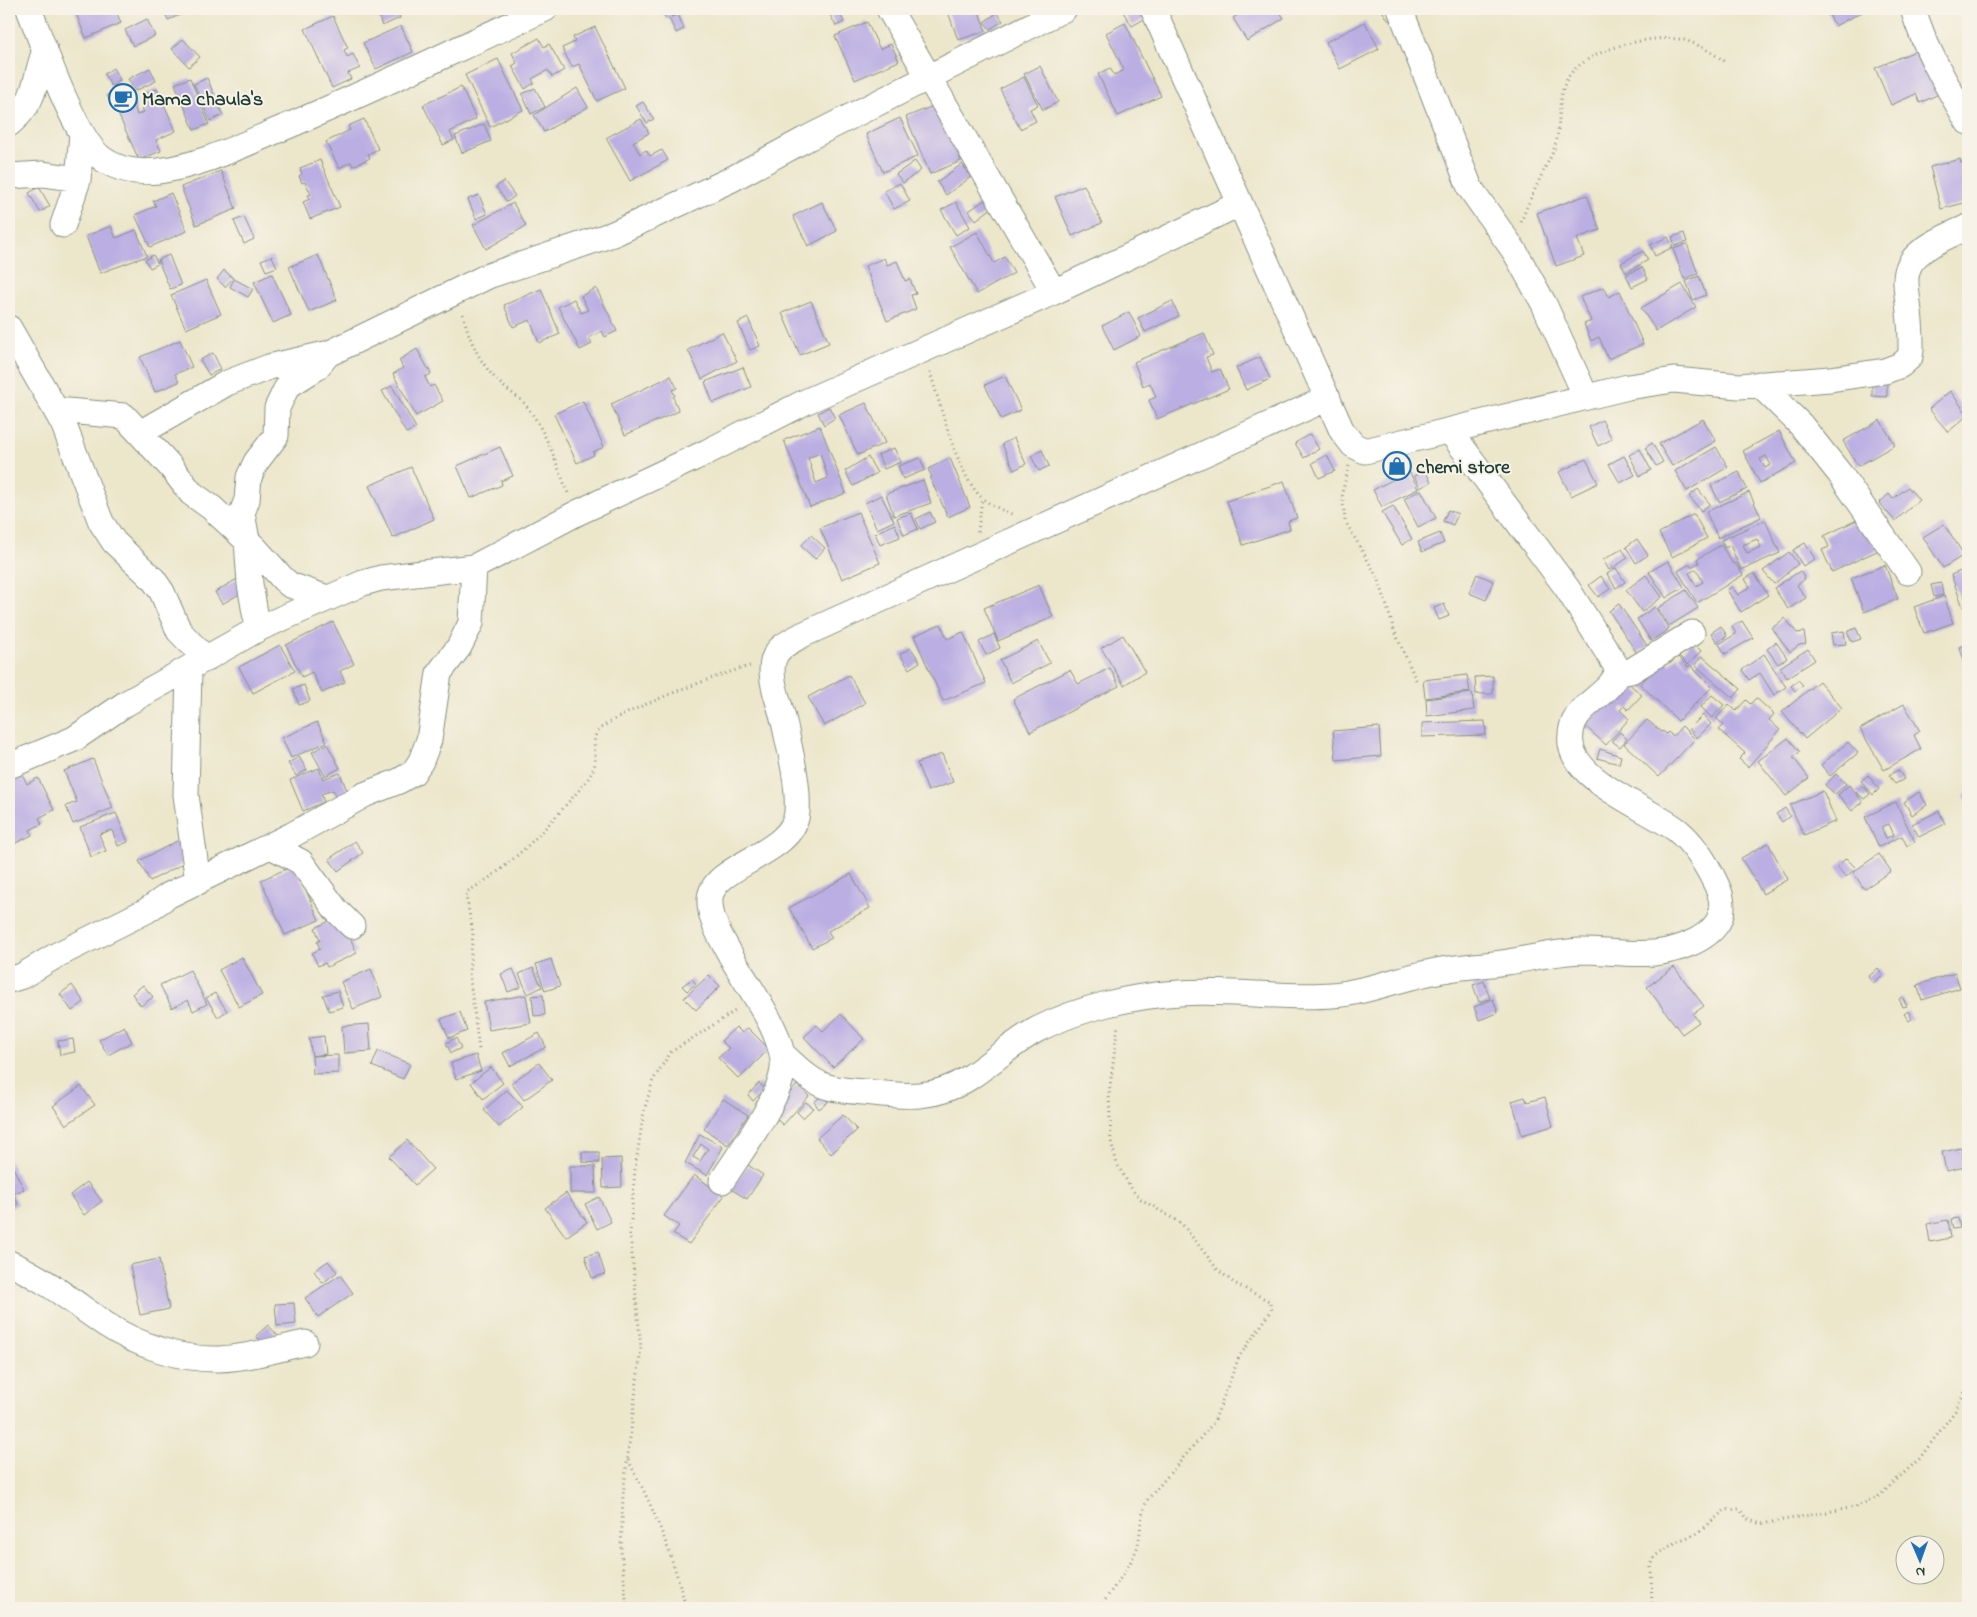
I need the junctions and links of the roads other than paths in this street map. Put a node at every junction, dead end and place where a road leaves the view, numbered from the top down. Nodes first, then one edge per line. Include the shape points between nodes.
1 (29, 9) edge
2 (546, 9) edge
3 (889, 9) edge
4 (1064, 9) edge
5 (1153, 9) edge
6 (1400, 9) edge
7 (1913, 9) edge
8 (45, 50) junction
9 (930, 78) junction
10 (1968, 122) edge
11 (9, 124) edge
12 (82, 133) junction
13 (9, 176) edge
14 (78, 179) junction
15 (1239, 204) junction
16 (63, 225) dead end
17 (1968, 227) edge
18 (1054, 292) junction
19 (9, 328) edge
20 (330, 353) junction
21 (1759, 384) junction
22 (1586, 397) junction
23 (1328, 398) junction
24 (56, 410) junction
25 (1450, 431) junction
26 (140, 433) junction
27 (247, 540) junction
28 (474, 567) junction
29 (1908, 572) dead end
30 (328, 598) junction
31 (260, 628) junction
32 (1692, 633) dead end
33 (197, 665) junction
34 (1618, 669) junction
35 (9, 766) edge
36 (271, 846) junction
37 (198, 882) junction
38 (352, 926) dead end
39 (9, 980) edge
40 (782, 1054) junction
41 (722, 1181) dead end
42 (9, 1264) edge
43 (305, 1343) dead end

1 - 8 street
2 - 12 street via 334,107 204,162 158,171 129,172 102,160
3 - 9 street
4 - 9 street
5 - 15 street
6 - 22 street via 1470,188 1515,252 1544,304
7 - 10 street via 1918,27
8 - 11 street via 26,109
8 - 12 street via 60,90
9 - 18 street
9 - 20 street via 730,180 613,234 488,276
12 - 14 street
13 - 14 street via 43,174
14 - 16 street
15 - 18 street
15 - 23 street
17 - 21 street via 1928,247 1907,267 1905,289 1911,350 1910,357 1901,365 1875,373
18 - 28 street via 805,402
19 - 24 street
20 - 26 street via 269,367 227,383
20 - 27 street via 316,368 289,385 280,399 276,436 249,477 242,513
21 - 22 street via 1739,386 1674,380
21 - 29 street via 1801,425 1840,474
22 - 25 street
23 - 25 street via 1342,431 1360,449 1371,451
23 - 40 street via 802,636 783,646 775,655 773,676 797,792 796,821 789,832 767,850 718,881 710,901 716,926 776,1034
24 - 26 street via 124,416
24 - 33 street via 101,522 114,542 153,579 162,592
25 - 34 street via 1567,588
26 - 27 street via 191,493
27 - 30 street via 290,585
27 - 31 street via 250,584
28 - 30 street via 381,578
28 - 36 street via 471,623 459,647 439,673 429,740 417,768 399,782 329,813
30 - 31 street
31 - 33 street
32 - 34 street via 1631,671
33 - 35 street via 125,704 74,739
33 - 37 street via 186,795
34 - 40 street via 1615,680 1589,703 1574,722 1572,750 1589,774 1679,832 1701,858 1722,896 1723,908 1718,922 1685,946 1658,953 1560,952 1445,969 1338,995 1178,993 1121,1002 1067,1015 1042,1027 968,1079 946,1090 910,1097 826,1087
36 - 37 street
36 - 38 street via 301,862 336,910
37 - 39 street
40 - 41 street via 784,1068 779,1085
42 - 43 street via 33,1273 107,1325 140,1342 191,1358 239,1357

